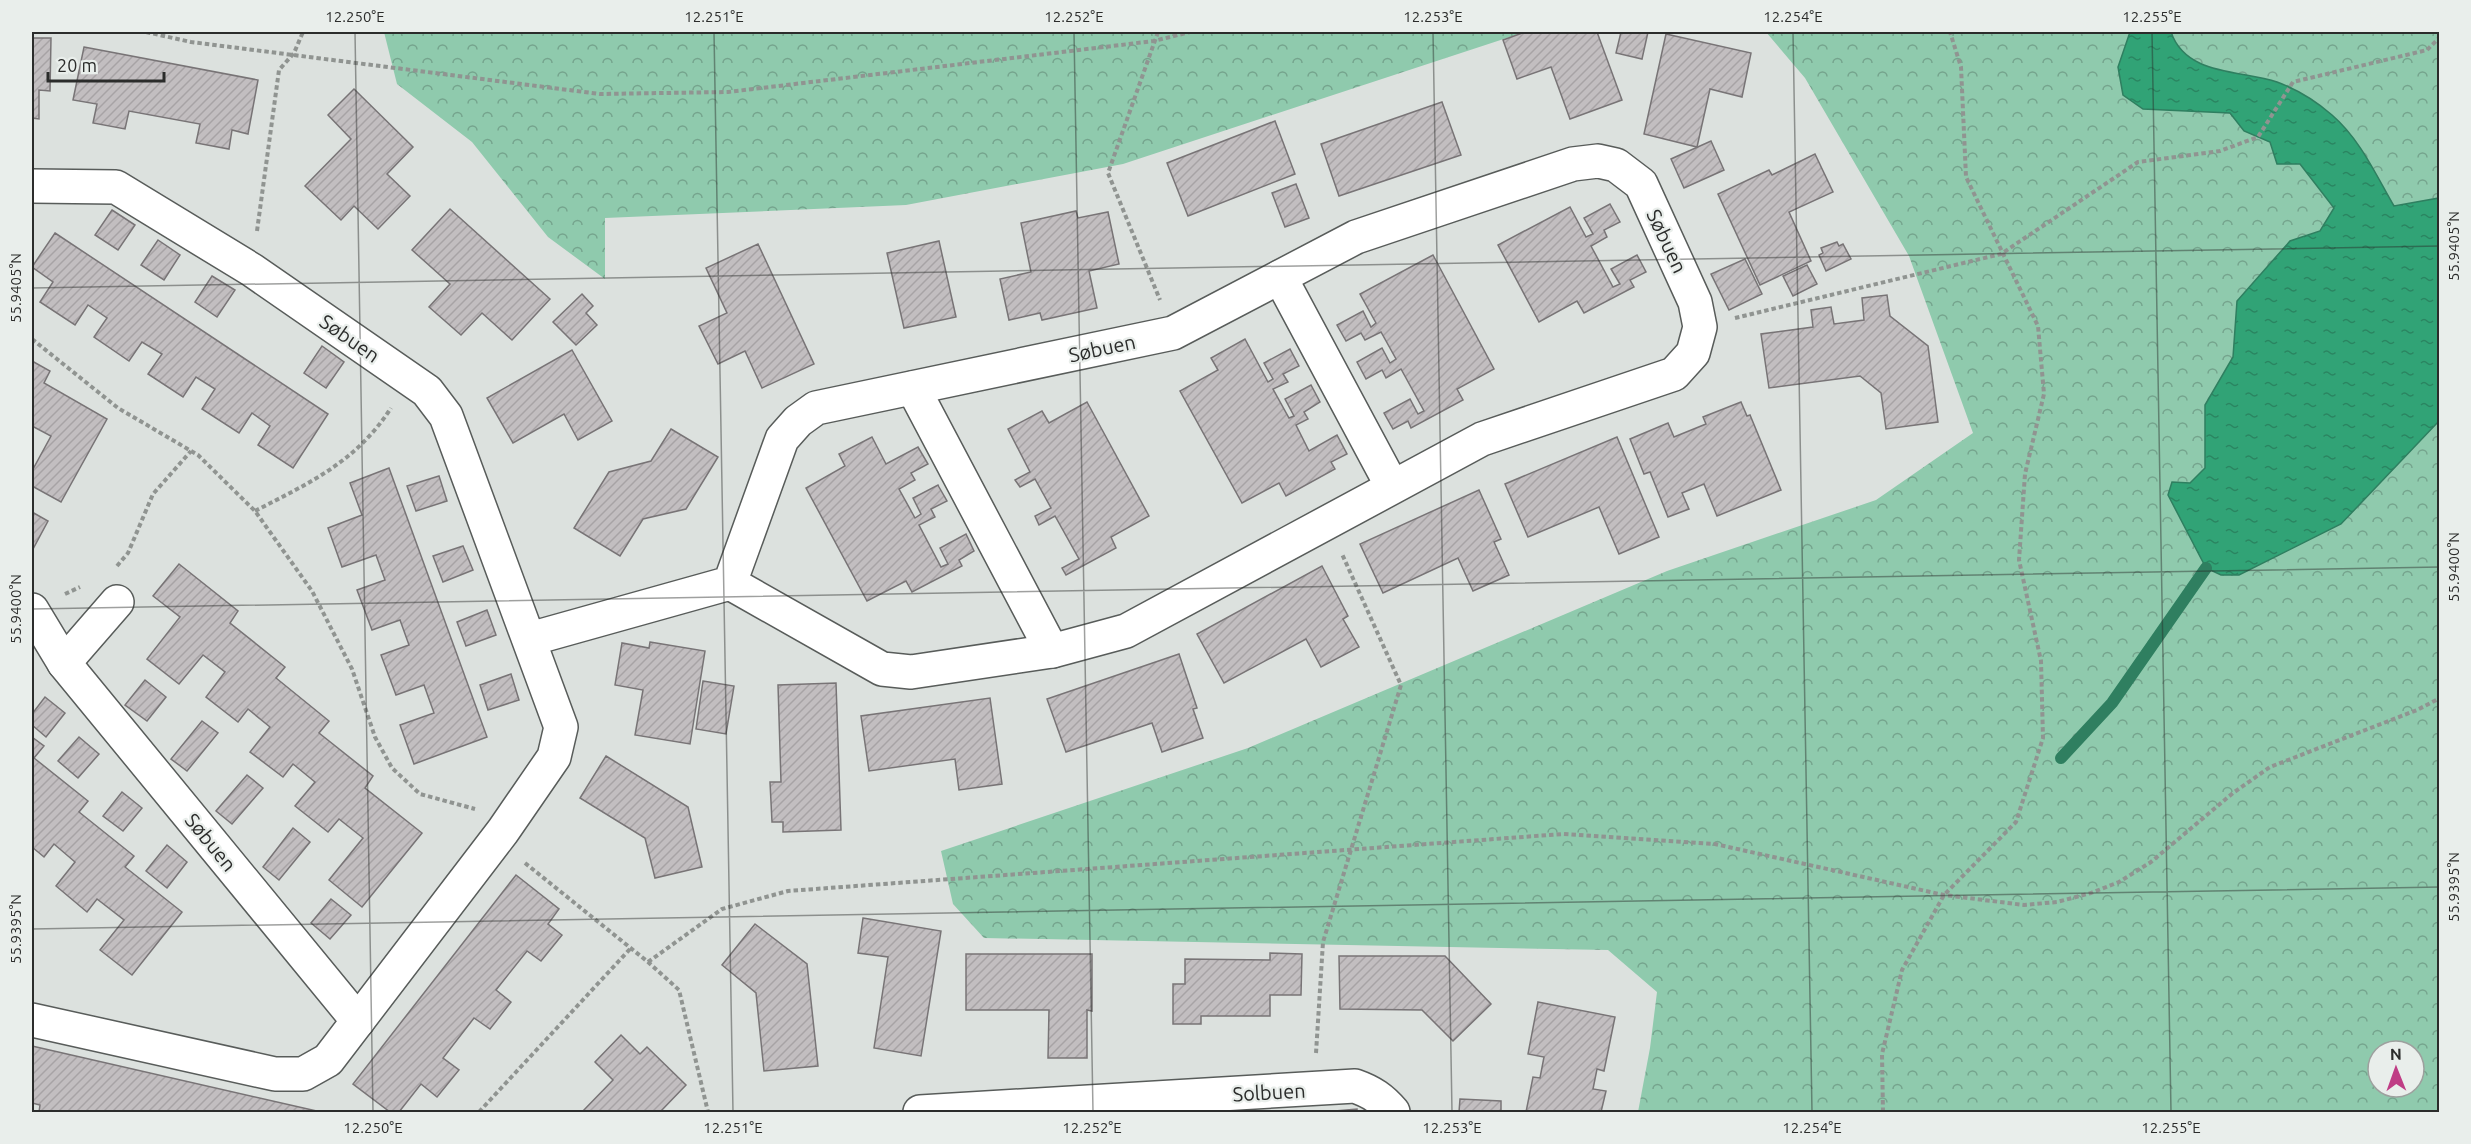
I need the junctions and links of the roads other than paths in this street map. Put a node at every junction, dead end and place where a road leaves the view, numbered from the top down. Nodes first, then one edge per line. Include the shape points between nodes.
1 (32, 186) edge
2 (1280, 277) junction
3 (913, 388) junction
4 (1392, 486) junction
5 (730, 583) junction
6 (114, 587) road end
7 (32, 611) edge
8 (530, 639) junction
9 (1052, 651) junction
10 (64, 663) junction
11 (32, 1020) edge
12 (358, 1022) junction
13 (920, 1113) edge
14 (1393, 1113) edge

1 - 8 street, Søbuen via 116,187 252,270 427,391 446,416
2 - 3 street, Søbuen via 1173,333
2 - 4 street
2 - 4 street, Søbuen via 1356,237 1573,164 1598,161 1616,165 1641,184 1695,302 1700,327 1693,353 1674,374 1482,439
3 - 5 street, Søbuen via 816,408 793,427 782,439
3 - 9 street
4 - 9 street via 1126,631
5 - 8 street
5 - 9 street via 882,669 911,672
6 - 10 street
7 - 10 street, Søbuen
8 - 12 street, Søbuen via 561,727 554,757
10 - 12 street, Søbuen
11 - 12 street, Søbuen via 275,1074 303,1074 328,1060
13 - 14 street, Solbuen via 1355,1086 1377,1096

